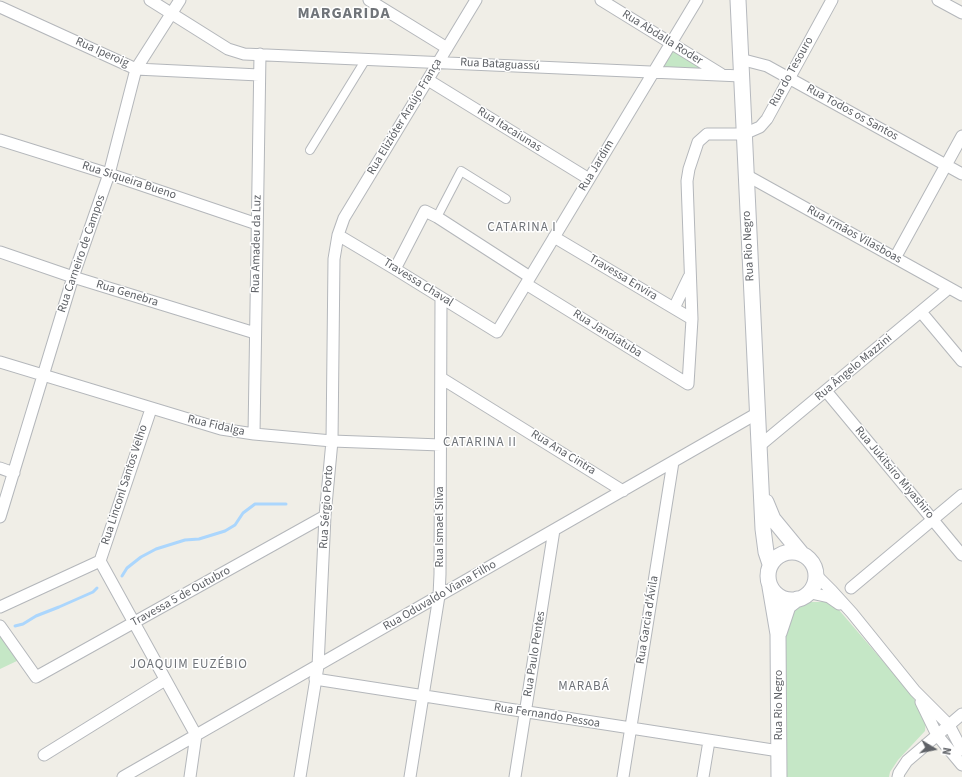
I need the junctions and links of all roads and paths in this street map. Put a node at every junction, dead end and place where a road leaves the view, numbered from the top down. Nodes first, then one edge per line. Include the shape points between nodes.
1 (150, 0) edge
2 (180, 0) edge
3 (369, 0) edge
4 (476, 0) edge
5 (601, 0) edge
6 (697, 0) edge
7 (738, 0) edge
8 (832, 0) edge
9 (938, 0) edge
10 (0, 7) edge
11 (962, 13) edge
12 (171, 14) junction
13 (671, 43) junction
14 (447, 48) junction
15 (260, 54) junction
16 (366, 59) junction
17 (740, 59) junction
18 (438, 62) junction
19 (136, 68) junction
20 (654, 72) junction
21 (259, 75) junction
22 (723, 75) junction
23 (741, 76) junction
24 (789, 78) junction
25 (428, 80) junction
26 (744, 134) junction
27 (962, 136) edge
28 (0, 140) edge
29 (310, 150) dead end
30 (946, 165) junction
31 (109, 174) junction
32 (962, 174) edge
33 (746, 175) junction
34 (589, 179) junction
35 (506, 199) dead end
36 (437, 217) junction
37 (257, 224) junction
38 (338, 235) junction
39 (554, 237) junction
40 (0, 252) edge
41 (895, 258) junction
42 (395, 269) junction
43 (691, 275) junction
44 (73, 277) junction
45 (528, 280) junction
46 (949, 288) junction
47 (962, 295) edge
48 (441, 298) junction
49 (674, 308) junction
50 (921, 312) junction
51 (692, 320) junction
52 (497, 332) joint
53 (256, 333) junction
54 (962, 361) edge
55 (0, 362) edge
56 (43, 375) junction
57 (441, 378) junction
58 (826, 391) junction
59 (151, 409) junction
60 (756, 414) junction
61 (254, 434) junction
62 (332, 441) junction
63 (441, 444) junction
64 (758, 447) junction
65 (673, 462) junction
66 (0, 468) edge
67 (14, 473) junction
68 (623, 491) junction
69 (762, 491) junction
70 (962, 495) edge
71 (325, 516) junction
72 (0, 517) edge
73 (933, 520) junction
74 (554, 530) junction
75 (801, 553) junction
76 (962, 555) edge
77 (100, 561) junction
78 (770, 564) junction
79 (816, 575) junction
80 (770, 587) junction
81 (851, 588) dead end
82 (439, 596) junction
83 (802, 597) junction
84 (0, 607) edge
85 (852, 613) junction
86 (134, 624) junction
87 (0, 626) edge
88 (778, 634) junction
89 (318, 666) junction
90 (315, 679) junction
91 (166, 680) junction
92 (915, 691) junction
93 (423, 696) junction
94 (526, 712) junction
95 (962, 714) edge
96 (949, 725) junction
97 (631, 729) junction
98 (196, 735) junction
99 (937, 735) junction
100 (709, 741) junction
101 (962, 750) edge
102 (779, 751) junction
103 (44, 755) dead end
104 (962, 765) edge
105 (123, 777) edge
106 (190, 777) edge
107 (300, 777) edge
108 (410, 777) edge
109 (515, 777) edge
110 (623, 777) edge
111 (703, 777) edge
112 (779, 777) edge
113 (898, 777) edge

1 - 12 street, Rua Bataguassú
2 - 12 street, Rua Carneiro de Campos
3 - 14 street
4 - 14 street, Rua Elizióter Araújo França
5 - 13 street, Rua Abdalla Roder
6 - 13 street, Rua Jardim
7 - 17 main road, Rua Rio Negro
8 - 24 street, Rua do Tesouro
9 - 11 street
10 - 19 street, Rua Iperoig
12 - 15 street, Rua Bataguassú via 228,48 244,54
12 - 19 street, Rua Carneiro de Campos
13 - 20 street, Rua Jardim
13 - 22 street, Rua Abdalla Roder
14 - 18 street, Rua Elizióter Araújo França
15 - 16 street, Rua Bataguassú
15 - 21 street, Rua Amadeu da Luz
16 - 18 street, Rua Bataguassú
16 - 29 street
17 - 23 main road, Rua Rio Negro
17 - 24 street, Rua Todos os Santos via 766,66
18 - 20 street, Rua Bataguassú
18 - 25 street, Rua Elizióter Araújo França
19 - 21 street, Rua Iperoig
19 - 31 street, Rua Carneiro de Campos
20 - 22 street, Rua Bataguassú
20 - 34 street, Rua Jardim
21 - 37 street, Rua Amadeu da Luz
22 - 23 street, Rua Bataguassú
23 - 26 main road, Rua Rio Negro
24 - 26 street, Rua do Tesouro via 760,127
24 - 30 street, Rua Todos os Santos
25 - 34 street, Rua Itacaiunas
25 - 38 street, Rua Elizióter Araújo França via 344,218
26 - 33 main road, Rua Rio Negro
26 - 43 street via 707,134 698,142 687,181
27 - 30 street
28 - 31 street, Rua Siqueira Bueno
30 - 32 street, Rua Todos os Santos
30 - 41 street
31 - 37 street, Rua Siqueira Bueno
31 - 44 street, Rua Carneiro de Campos
33 - 41 street, Rua Irmãos Vilasboas
33 - 60 main road, Rua Rio Negro
34 - 39 street, Rua Jardim
35 - 36 street via 461,171
36 - 42 street, Rua Jandiatuba via 425,211
36 - 45 street, Rua Jandiatuba
37 - 53 street, Rua Amadeu da Luz
38 - 42 street, Travessa Chaval
38 - 62 street, Rua Sérgio Porto via 334,259
39 - 45 street, Rua Jardim
39 - 49 street, Travessa Envira
40 - 44 street, Rua Genebra
41 - 46 street, Rua Irmãos Vilasboas
42 - 48 street, Travessa Chaval
43 - 49 street
43 - 51 street
44 - 53 street, Rua Genebra
44 - 56 street, Rua Carneiro de Campos
45 - 51 street, Rua Jandiatuba via 688,384
45 - 52 street, Rua Jardim
46 - 47 street, Rua Irmãos Vilasboas
46 - 50 street, Rua Ângelo Mazzini
48 - 52 street, Travessa Chaval
48 - 57 street, Rua Ismael Silva
49 - 51 street, Travessa Envira
50 - 54 street
50 - 58 street, Rua Ângelo Mazzini
53 - 61 street, Rua Amadeu da Luz
55 - 56 street, Rua Fidalga
56 - 59 street, Rua Fidalga
56 - 67 street, Rua Carneiro de Campos
57 - 63 street, Rua Ismael Silva
57 - 68 street, Rua Ana Cintra
58 - 64 street, Rua Ângelo Mazzini
58 - 73 street, Rua Jukitsiro Miyashiro
59 - 61 street, Rua Fidalga via 221,429
59 - 77 street, Rua Linconl Santos Velho
60 - 64 main road, Rua Rio Negro
60 - 65 street, Rua Oduvaldo Viana Filho
61 - 62 street, Rua Fidalga
62 - 63 street, Rua Fidalga
62 - 71 street, Rua Sérgio Porto
63 - 82 street, Rua Ismael Silva
64 - 69 main road, Rua Rio Negro
65 - 68 street, Rua Oduvaldo Viana Filho
65 - 97 street, Rua Garcia d'Ávila
66 - 67 street
67 - 72 street, Rua Carneiro de Campos
68 - 74 street, Rua Oduvaldo Viana Filho
69 - 75 main road, Rua Rio Negro via 772,519
69 - 78 main road, Rua Rio Negro via 763,529
70 - 73 street
71 - 86 street, Travessa 5 de Outubro
71 - 89 street, Rua Sérgio Porto
73 - 76 street, Rua Jukitsiro Miyashiro
73 - 81 street
74 - 82 street, Rua Oduvaldo Viana Filho
74 - 94 street, Rua Paulo Pentes
75 - 78 main road via 790,551 778,555
75 - 79 main road via 812,562
77 - 84 street
77 - 86 street
78 - 80 main road via 767,575
79 - 83 main road via 814,586
79 - 85 street
80 - 83 main road via 782,598
80 - 88 main road, Rua Rio Negro
82 - 89 street, Rua Oduvaldo Viana Filho
82 - 93 street, Rua Ismael Silva
83 - 85 street via 811,593 829,597
83 - 88 main road, Rua Rio Negro via 788,606
85 - 92 street
86 - 87 street, Travessa 5 de Outubro via 36,677
86 - 91 street
88 - 102 main road, Rua Rio Negro
89 - 90 street, Rua Sérgio Porto
89 - 98 street, Rua Oduvaldo Viana Filho
90 - 93 street, Rua Fernando Pessoa
90 - 107 street, Rua Sérgio Porto
91 - 98 street
91 - 103 street
92 - 96 street
92 - 99 street
93 - 94 street, Rua Fernando Pessoa
93 - 108 street, Rua Ismael Silva
94 - 97 street, Rua Fernando Pessoa
94 - 109 street, Rua Paulo Pentes
95 - 96 street
96 - 99 street
96 - 101 street
97 - 100 street, Rua Fernando Pessoa
97 - 110 street, Rua Garcia d'Ávila
98 - 105 street, Rua Oduvaldo Viana Filho
98 - 106 street
99 - 104 street
99 - 113 street via 907,761
100 - 102 street, Rua Fernando Pessoa
100 - 111 street
102 - 112 main road, Rua Rio Negro

